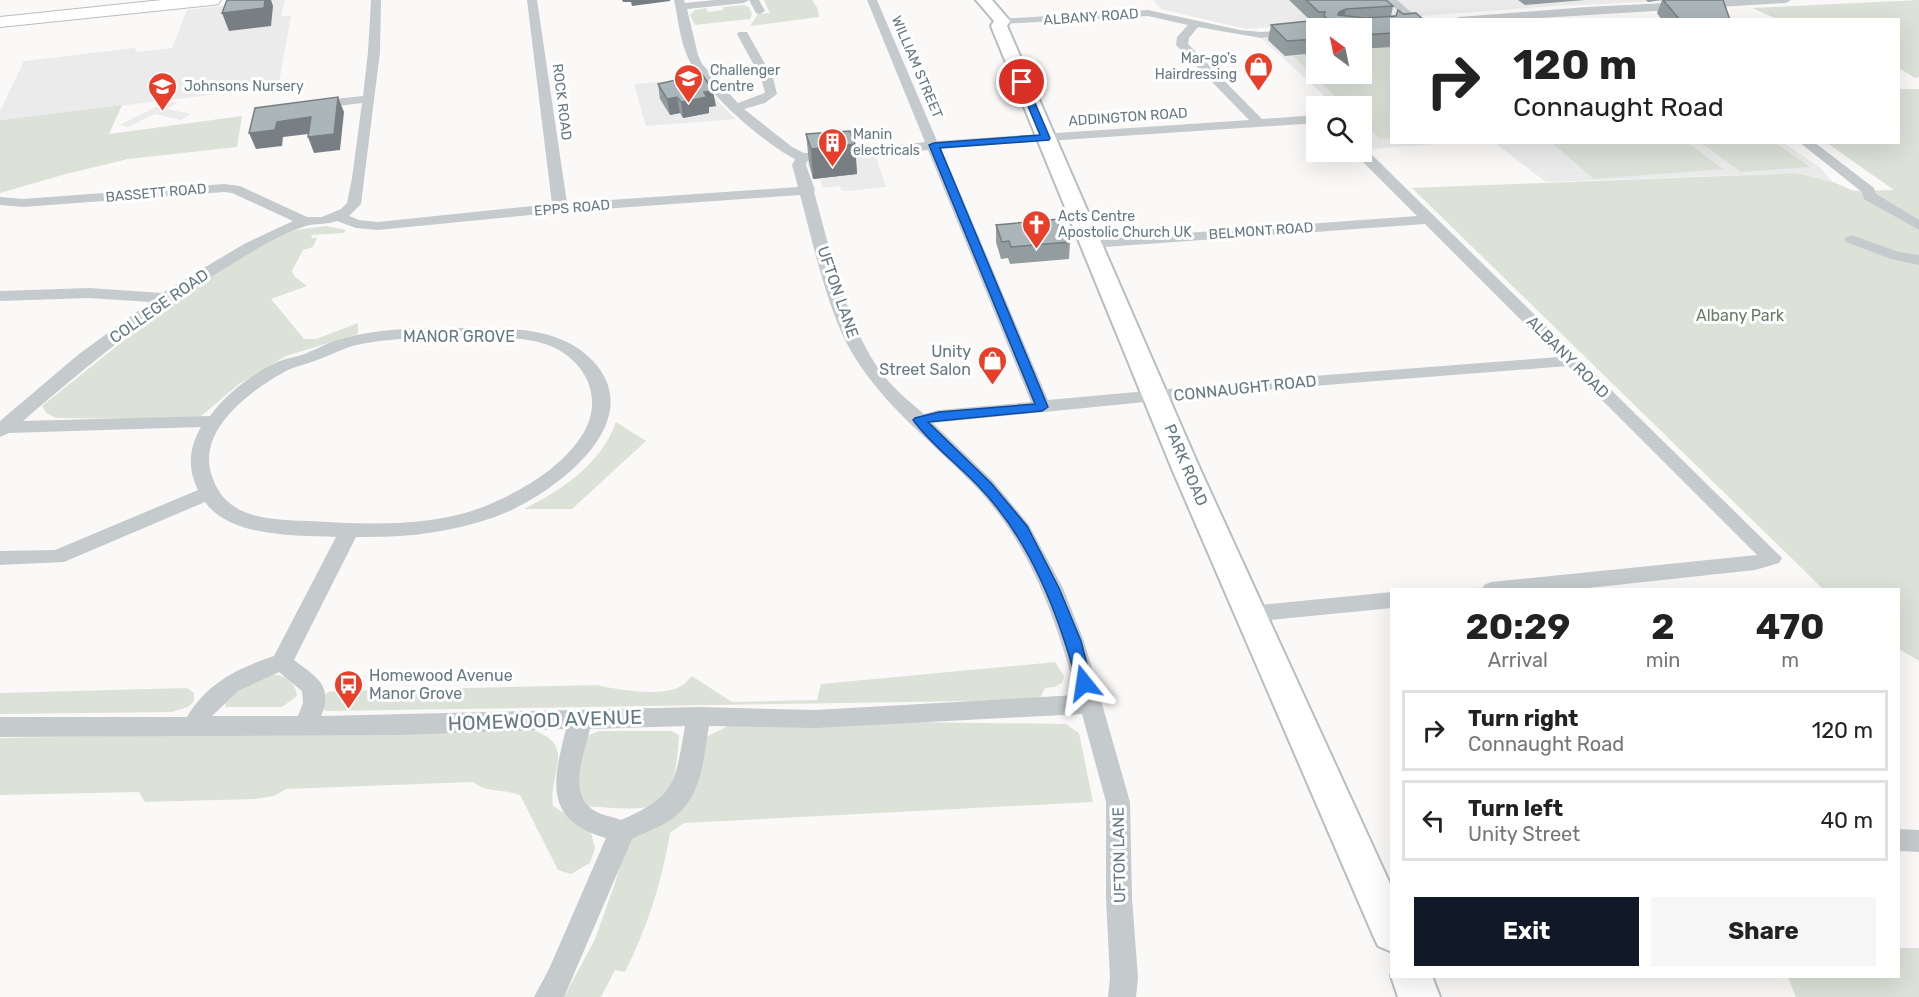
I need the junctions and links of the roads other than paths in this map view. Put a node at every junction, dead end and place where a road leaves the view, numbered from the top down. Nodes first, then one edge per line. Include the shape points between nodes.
1 (212, 0) edge
2 (376, 0) edge
3 (532, 0) edge
4 (744, 0) edge
5 (754, 0) edge
6 (872, 0) edge
7 (984, 0) edge
8 (1391, 0) edge
9 (1602, 0) edge
10 (1786, 0) edge
11 (1141, 1) edge
12 (679, 3) edge
13 (1615, 8) junction
14 (760, 11) dead end
15 (1148, 13) junction
16 (1412, 18) edge
17 (1485, 18) edge
18 (1627, 18) edge
19 (0, 21) edge
20 (1002, 21) junction
21 (1196, 23) junction
22 (1306, 31) edge
23 (743, 34) dead end
24 (368, 99) junction
25 (301, 107) edge
26 (735, 108) junction
27 (1306, 120) edge
28 (1258, 122) junction
29 (1046, 138) junction
30 (1808, 144) edge
31 (934, 145) junction
32 (795, 154) junction
33 (1371, 162) edge
34 (808, 190) junction
35 (0, 201) edge
36 (560, 208) junction
37 (338, 216) junction
38 (1431, 219) junction
39 (305, 221) junction
40 (1919, 226) edge
41 (1851, 239) dead end
42 (1091, 243) junction
43 (1919, 260) edge
44 (0, 296) edge
45 (165, 298) junction
46 (1571, 361) junction
47 (1156, 397) junction
48 (1042, 407) junction
49 (919, 420) junction
50 (215, 422) junction
51 (3, 429) edge
52 (208, 493) junction
53 (349, 531) junction
54 (0, 558) edge
55 (1510, 588) edge
56 (1390, 600) edge
57 (1250, 614) junction
58 (282, 662) junction
59 (1090, 704) junction
60 (699, 716) junction
61 (580, 719) junction
62 (305, 726) junction
63 (0, 727) edge
64 (193, 727) junction
65 (622, 831) junction
66 (1900, 840) edge
67 (1919, 841) edge
68 (1390, 928) edge
69 (1412, 978) edge
70 (548, 997) edge
71 (1122, 997) edge
72 (1419, 997) edge

1 - 19 main road
2 - 24 street
3 - 36 street, ROCK ROAD
4 - 12 street
5 - 14 street
6 - 31 street, WILLIAM STREET
7 - 20 street, PARK ROAD
8 - 16 street
9 - 13 street
10 - 13 street
11 - 15 street
12 - 26 street via 692,55
13 - 17 street
13 - 18 street
15 - 20 street, ALBANY ROAD
15 - 21 street, ALBANY ROAD
20 - 29 street, PARK ROAD via 999,26
21 - 22 street, ALBANY ROAD via 1254,34
21 - 28 street via 1182,37 1182,45
23 - 26 street via 767,78 771,94
24 - 25 street
24 - 37 street via 354,204
26 - 32 street
27 - 28 street
28 - 29 street, ADDINGTON ROAD
29 - 31 street, ADDINGTON ROAD
29 - 42 street, PARK ROAD
30 - 40 street via 1869,191 1869,196
31 - 32 street, ADDINGTON ROAD via 828,157
31 - 48 street, WILLIAM STREET
32 - 34 street, UFTON LANE
33 - 38 street, ALBANY ROAD
34 - 36 street, EPPS ROAD
34 - 49 street, UFTON LANE via 848,330 883,386
35 - 39 street, BASSETT ROAD via 23,203 224,188 235,189
36 - 37 street, EPPS ROAD via 378,226 356,224
37 - 39 street, COLLEGE ROAD
38 - 42 street, BELMONT ROAD
38 - 46 street, ALBANY ROAD
39 - 45 street, COLLEGE ROAD via 249,247
41 - 43 street
42 - 47 street, PARK ROAD
44 - 45 street via 89,293
45 - 51 street, COLLEGE ROAD via 85,358
46 - 47 street, CONNAUGHT ROAD
46 - 55 street, ALBANY ROAD via 1772,558
47 - 48 street, CONNAUGHT ROAD
47 - 57 street, PARK ROAD
48 - 49 street, CONNAUGHT ROAD
49 - 59 street, UFTON LANE via 986,486 1033,548 1073,641
50 - 51 street
50 - 52 street, MANOR GROVE via 202,440 197,458 198,472
50 - 53 street, MANOR GROVE via 254,384 283,366 331,347 379,337 519,335 554,342 591,369 603,389 601,414 592,435 573,460 546,479 509,503 473,516 432,526
52 - 53 street, MANOR GROVE via 224,510 250,521
52 - 54 street via 57,557
53 - 58 street
56 - 57 street
57 - 68 street, PARK ROAD
58 - 62 street via 313,687 315,703
58 - 64 street via 245,676 214,696
59 - 60 street, HOMEWOOD AVENUE via 815,719
59 - 71 street, UFTON LANE via 1118,801
60 - 61 street, HOMEWOOD AVENUE
60 - 65 street via 685,782 676,801
61 - 62 street, HOMEWOOD AVENUE
61 - 65 street via 565,790 568,799 588,820
62 - 64 street, HOMEWOOD AVENUE
63 - 64 street, HOMEWOOD AVENUE
65 - 70 street via 559,980
66 - 67 street
69 - 72 street

